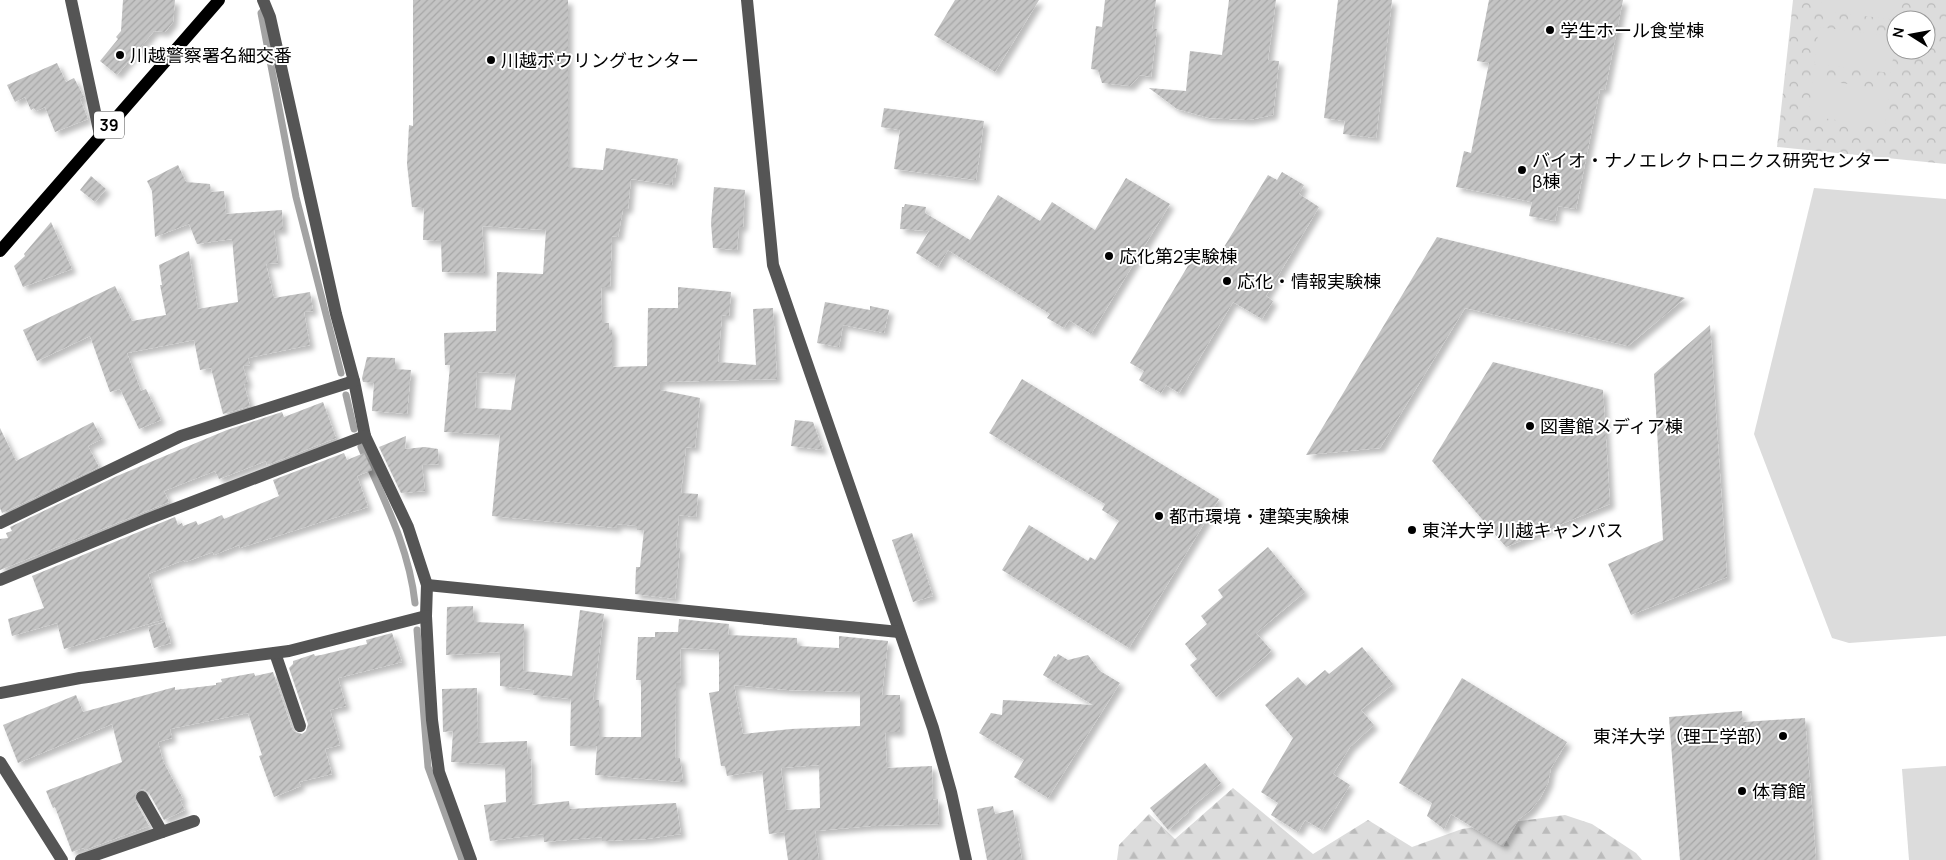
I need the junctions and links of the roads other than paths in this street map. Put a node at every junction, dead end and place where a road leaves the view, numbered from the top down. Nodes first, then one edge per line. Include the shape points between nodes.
1 (71, 0) edge
2 (219, 0) edge
3 (263, 0) edge
4 (747, 0) edge
5 (100, 135) junction
6 (0, 251) edge
7 (354, 380) junction
8 (366, 436) junction
9 (0, 523) edge
10 (0, 580) edge
11 (427, 585) junction
12 (426, 616) junction
13 (899, 632) junction
14 (275, 653) junction
15 (0, 693) edge
16 (300, 726) dead end
17 (0, 762) edge
18 (142, 797) dead end
19 (194, 821) dead end
20 (162, 832) junction
21 (62, 860) edge
22 (81, 860) edge
23 (471, 860) edge
24 (966, 860) edge

1 - 5 street
2 - 5 main road, 39
3 - 7 street via 268,9 336,314
4 - 13 street via 773,264
5 - 6 main road, 39
7 - 8 street
7 - 9 street via 181,436
8 - 10 street
8 - 11 street via 408,527
11 - 12 street
11 - 13 street
12 - 14 street
12 - 23 street via 432,720 439,772
13 - 24 street via 933,728
14 - 15 street via 80,678
14 - 16 street
17 - 21 street
18 - 20 street
19 - 20 street
20 - 22 street

